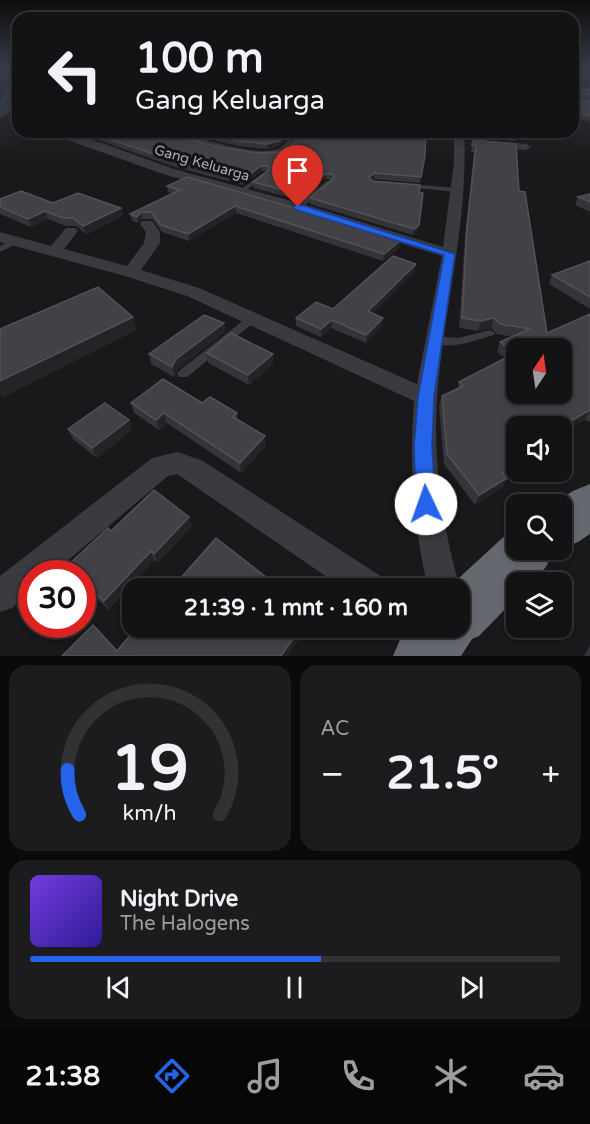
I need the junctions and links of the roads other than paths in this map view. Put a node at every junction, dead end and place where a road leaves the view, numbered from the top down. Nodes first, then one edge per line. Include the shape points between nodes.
1 (72, 138) edge
2 (189, 138) edge
3 (218, 138) edge
4 (295, 138) edge
5 (468, 139) edge
6 (212, 144) junction
7 (526, 147) dead end
8 (265, 174) edge
9 (329, 182) edge
10 (398, 185) edge
11 (457, 190) junction
12 (242, 191) junction
13 (298, 207) junction
14 (147, 224) dead end
15 (71, 231) edge
16 (5, 243) edge
17 (55, 251) junction
18 (450, 254) junction
19 (131, 272) junction
20 (253, 318) junction
21 (490, 333) edge
22 (434, 340) junction
23 (183, 374) dead end
24 (426, 397) junction
25 (590, 506) edge
26 (572, 518) edge
27 (515, 560) edge
28 (356, 578) edge
29 (435, 578) edge
30 (0, 596) edge
31 (470, 599) edge

1 - 12 street, Gang Keluarga via 171,172
2 - 6 street
3 - 6 street
4 - 6 street via 276,153
5 - 7 street
5 - 11 street
8 - 12 lane
9 - 13 lane
10 - 11 lane
11 - 18 street
12 - 13 street, Gang Keluarga
13 - 18 street, Gang Keluarga
14 - 19 street via 153,232 152,243
15 - 17 street
16 - 17 street
17 - 19 street
18 - 22 street
19 - 20 street via 193,292
20 - 23 lane
20 - 24 street
21 - 22 lane via 458,342
22 - 24 street
24 - 29 street via 423,448
25 - 26 highway
27 - 31 highway
28 - 30 street via 194,469 178,463 161,466

